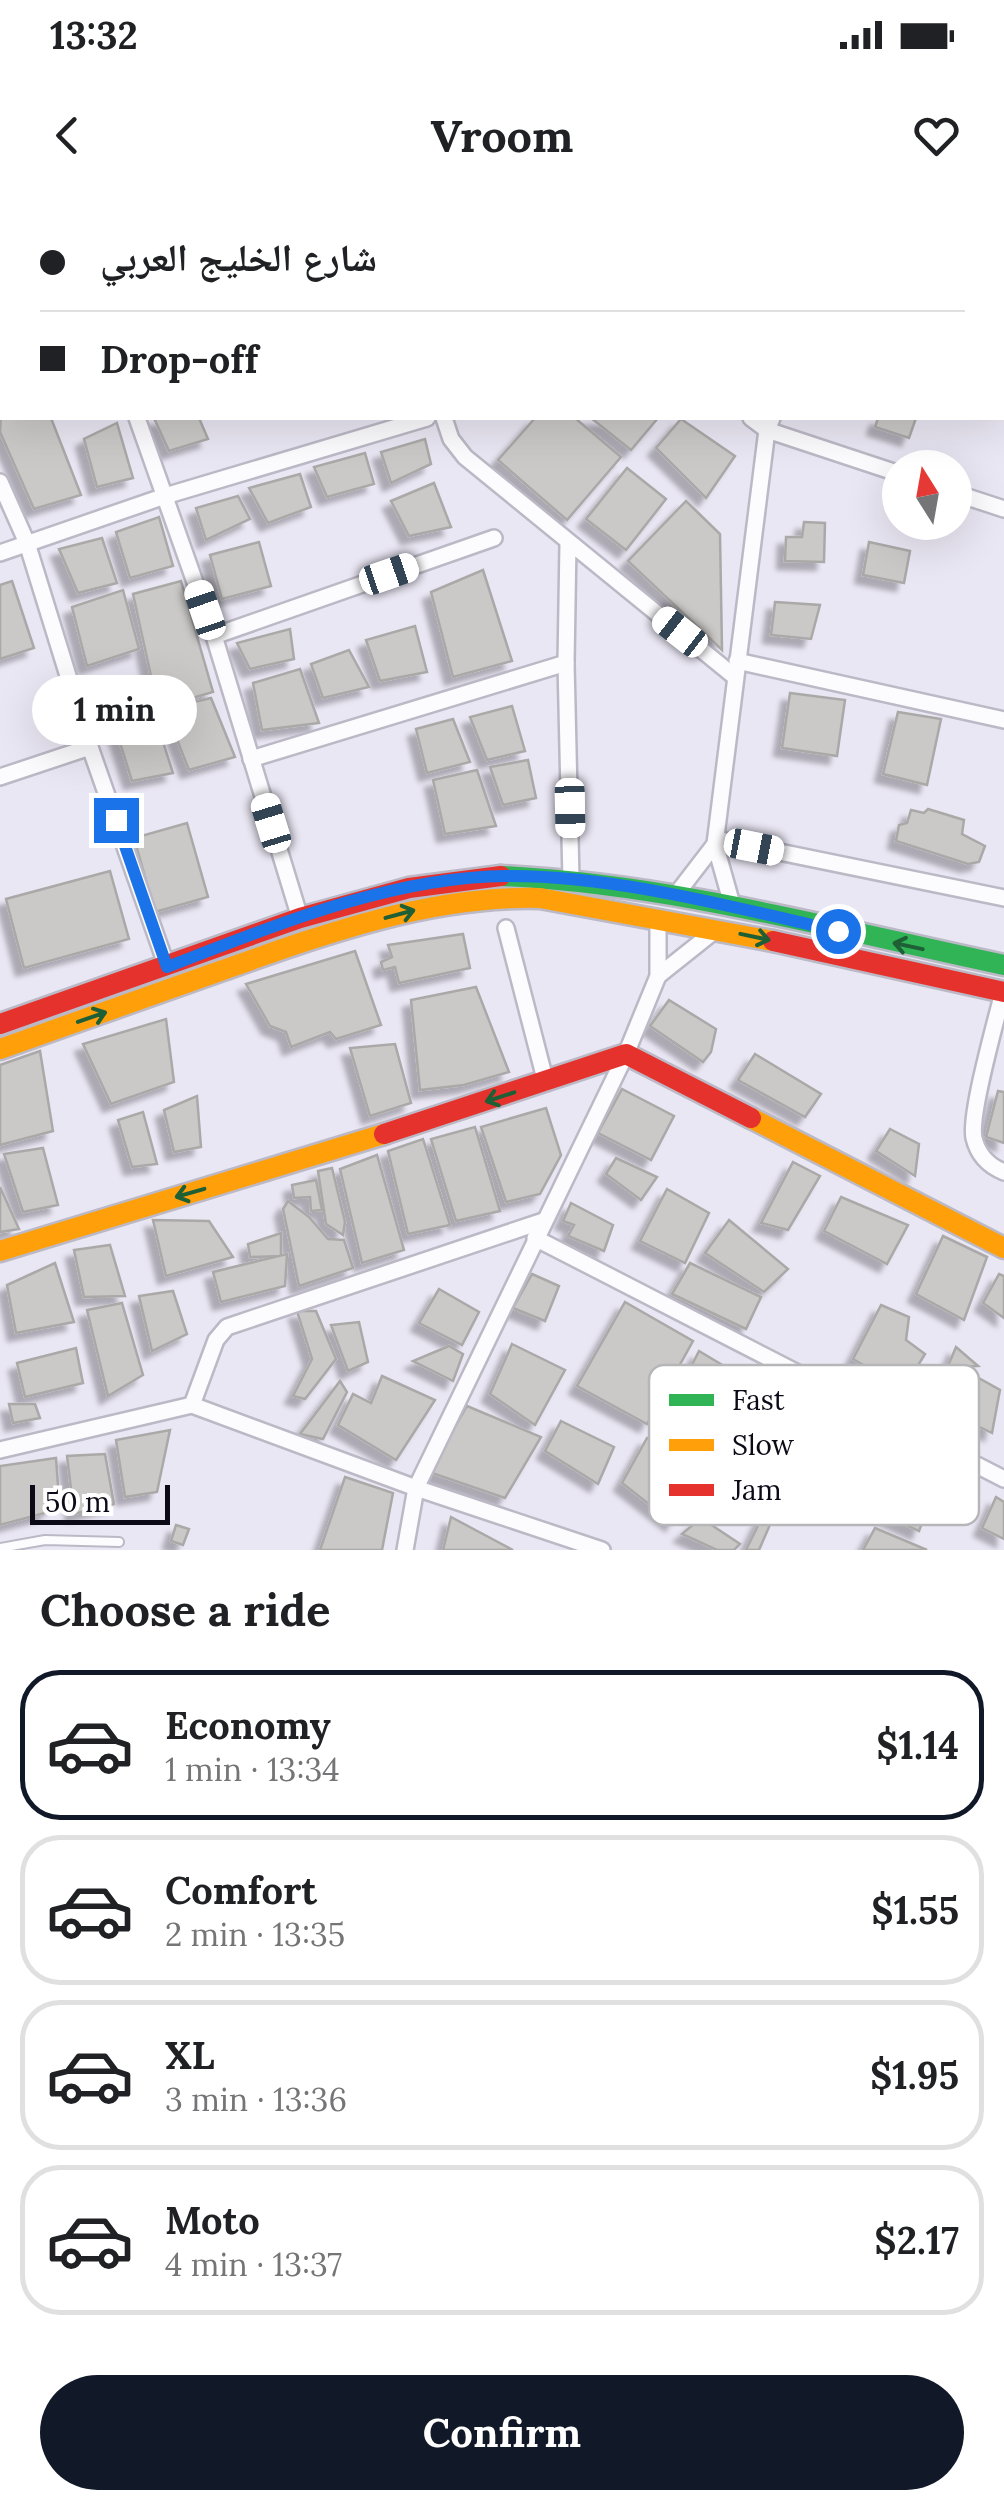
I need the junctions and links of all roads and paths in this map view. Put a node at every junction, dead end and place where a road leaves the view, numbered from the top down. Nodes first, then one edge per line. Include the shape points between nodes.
1 (137, 420) edge
2 (420, 420) edge
3 (445, 420) edge
4 (770, 424) edge
5 (882, 467) edge
6 (0, 482) edge
7 (165, 496) junction
8 (972, 499) edge
9 (1004, 509) edge
10 (494, 538) dead end
11 (27, 543) junction
12 (568, 543) junction
13 (0, 552) edge
14 (214, 636) junction
15 (566, 664) junction
16 (736, 669) junction
17 (1004, 720) edge
18 (90, 747) junction
19 (252, 759) junction
20 (0, 777) edge
21 (716, 842) junction
22 (571, 880) junction
23 (674, 896) junction
24 (1004, 898) edge
25 (733, 908) junction
26 (300, 918) junction
27 (658, 919) junction
28 (506, 928) dead end
29 (717, 929) junction
30 (1004, 965) edge
31 (167, 967) junction
32 (658, 976) junction
33 (1003, 992) edge
34 (0, 1024) edge
35 (0, 1049) edge
36 (626, 1054) junction
37 (546, 1082) junction
38 (1004, 1172) edge
39 (543, 1221) junction
40 (535, 1238) junction
41 (1004, 1248) edge
42 (0, 1250) edge
43 (782, 1365) edge
44 (192, 1405) junction
45 (0, 1450) edge
46 (979, 1466) edge
47 (1004, 1479) edge
48 (416, 1488) junction
49 (119, 1542) dead end
50 (0, 1548) edge
51 (404, 1550) edge
52 (602, 1550) edge

1 - 7 street
2 - 7 street
3 - 12 street via 465,458
4 - 5 street
4 - 16 street
6 - 11 street
7 - 11 street
7 - 14 street
8 - 9 street
10 - 14 street
11 - 13 street
11 - 18 street
12 - 15 street
12 - 16 street
14 - 19 street
15 - 19 street
15 - 22 street
16 - 17 street
16 - 21 street
18 - 20 street
18 - 31 street
19 - 26 street
21 - 23 street
21 - 24 street
21 - 25 street
22 - 23 main road
22 - 26 main road via 457,880
23 - 25 main road
30 -> 25 main road
26 - 31 main road
27 - 29 main road
27 - 32 street
35 -> 27 main road via 310,939 443,904 540,898
28 - 37 street
29 - 32 street
29 -> 33 main road
31 - 34 main road
32 - 36 street
33 - 38 street via 973,1126 979,1151
36 - 37 main road
36 - 39 street
36 - 41 main road
37 -> 42 main road
39 - 40 street
39 - 44 street via 227,1327
40 - 43 street
40 - 48 street
44 - 45 street
44 - 48 street
46 - 47 street
48 - 51 street
48 - 52 street
49 - 50 lane via 45,1540

